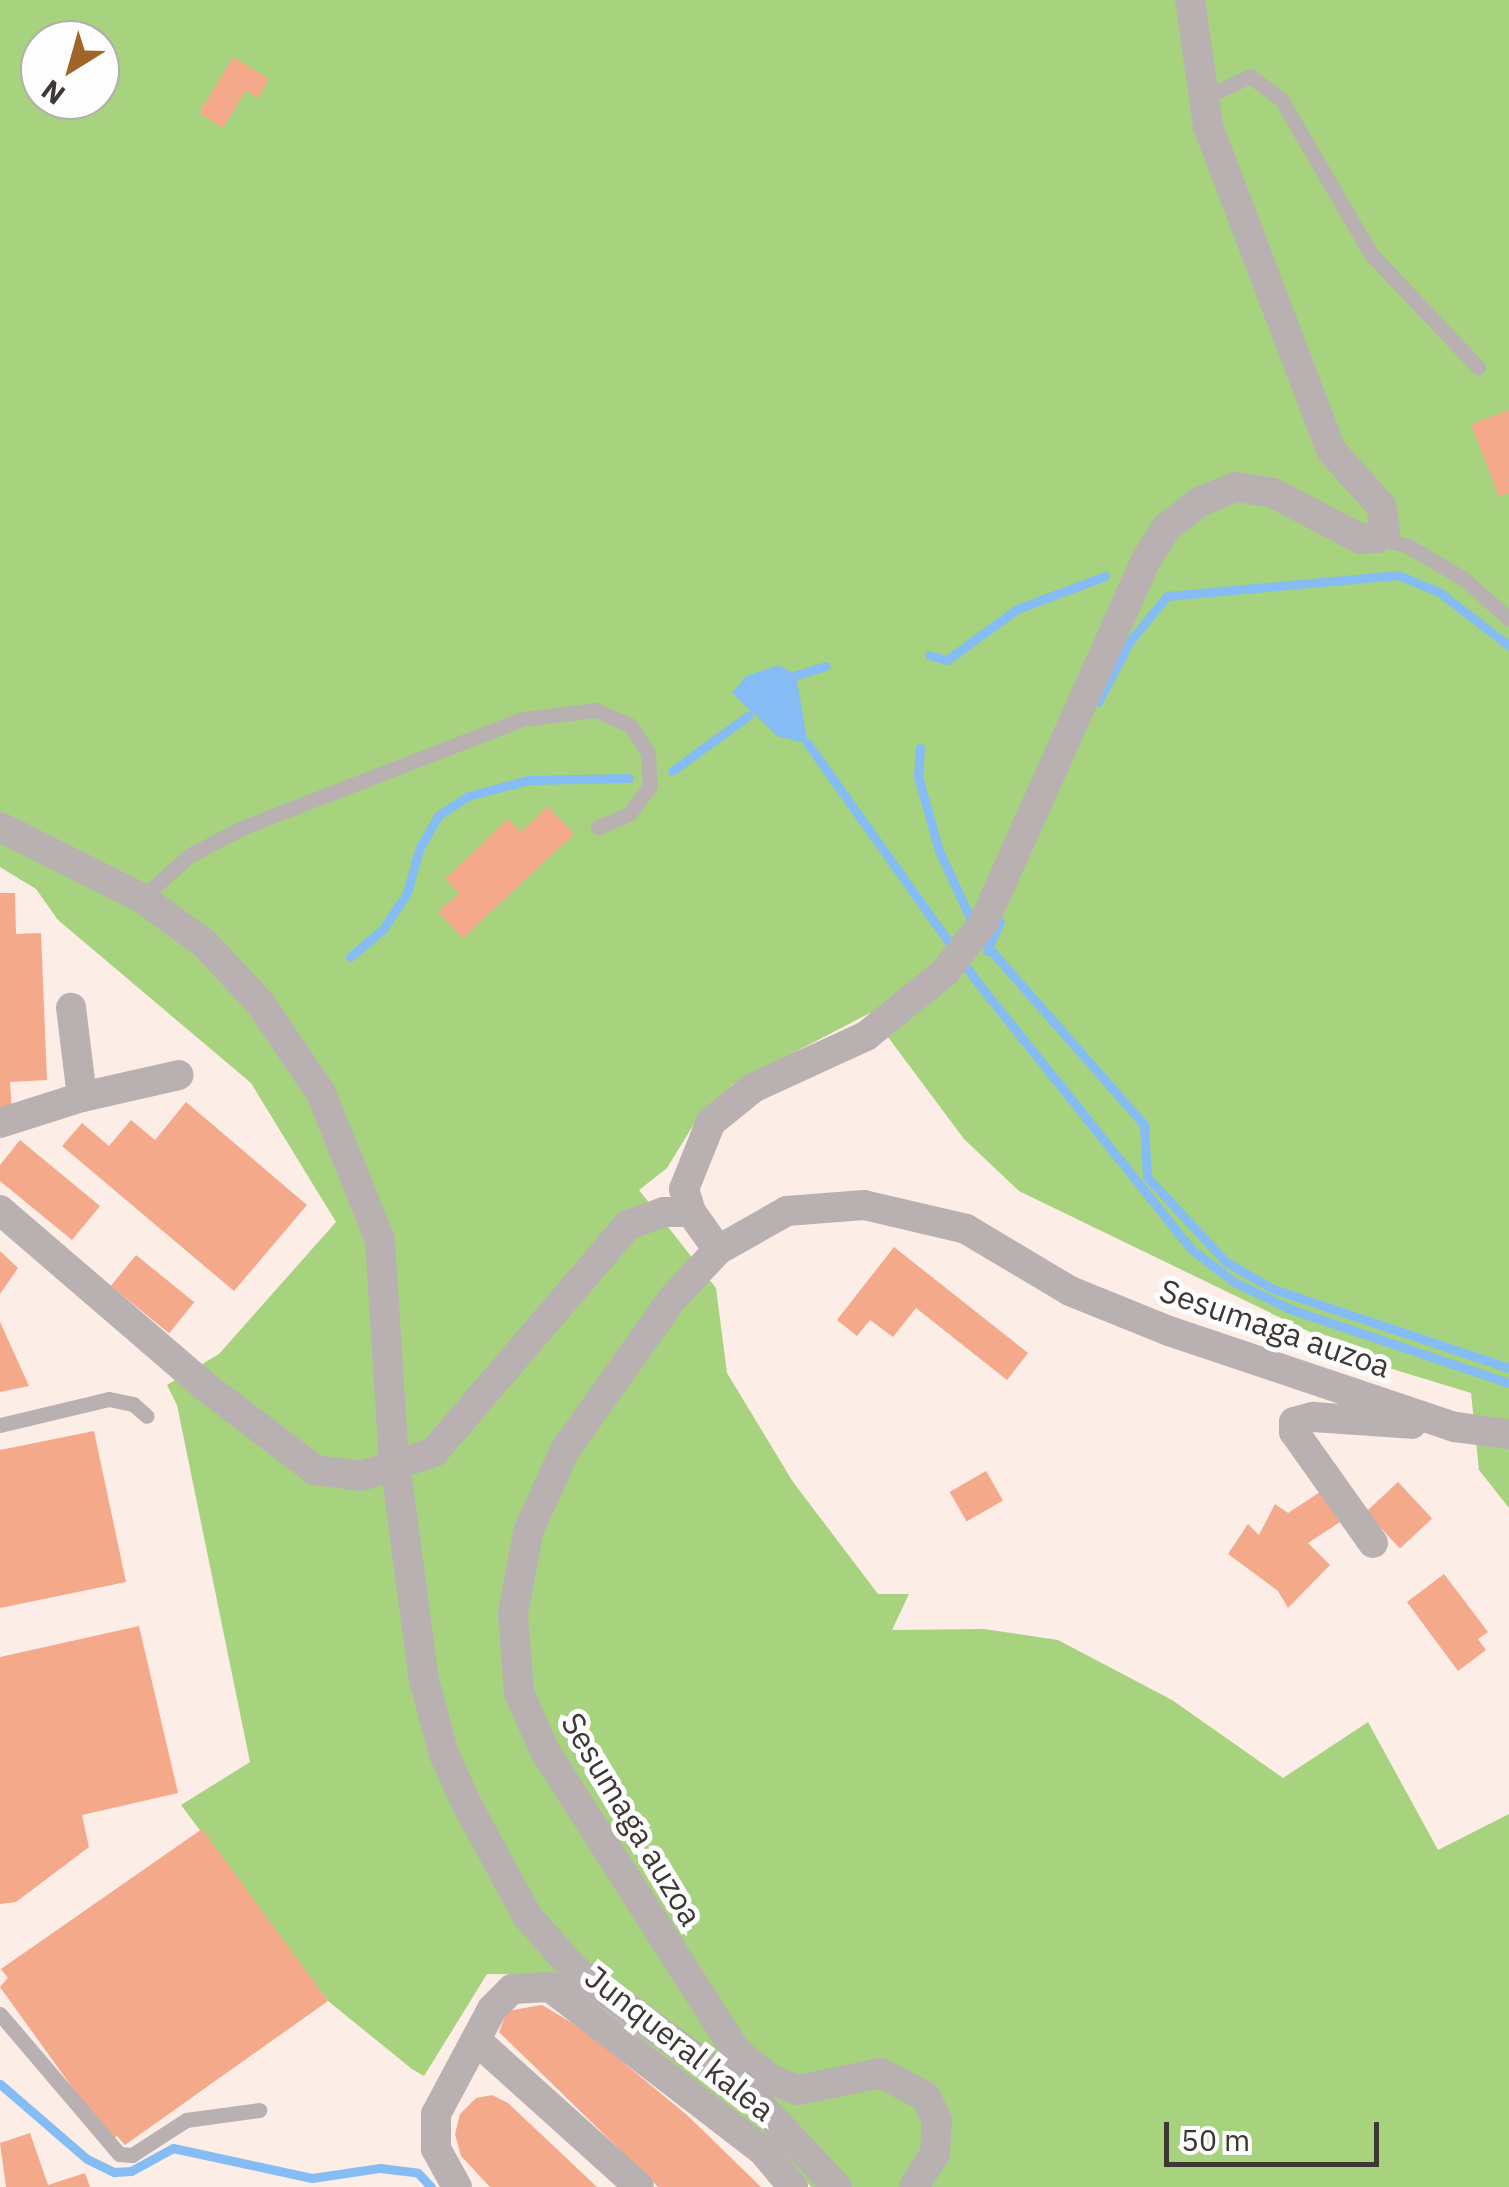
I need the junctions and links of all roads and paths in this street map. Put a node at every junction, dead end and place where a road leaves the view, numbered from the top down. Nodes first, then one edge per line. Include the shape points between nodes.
1 (1190, 0) edge
2 (1204, 99) junction
3 (1478, 367) dead end
4 (1377, 538) junction
5 (1509, 619) edge
6 (0, 826) edge
7 (598, 827) dead end
8 (142, 898) junction
9 (71, 1008) dead end
10 (179, 1075) dead end
11 (82, 1097) junction
12 (0, 1123) edge
13 (0, 1210) edge
14 (691, 1212) junction
15 (718, 1250) junction
16 (147, 1416) dead end
17 (0, 1425) edge
18 (1455, 1427) junction
19 (1509, 1434) edge
20 (1372, 1543) dead end
21 (0, 2014) edge
22 (476, 2040) junction
23 (765, 2092) junction
24 (259, 2110) dead end
25 (457, 2187) edge
26 (639, 2187) edge
27 (793, 2187) edge
28 (838, 2187) edge
29 (914, 2187) edge

1 - 2 street
2 - 3 lane via 1250,76 1281,99 1371,254
2 - 4 street via 1331,450 1387,518
4 - 5 lane via 1408,546 1464,579
4 - 14 street via 1361,539 1273,492 1236,487 1199,502 1166,528 984,922 944,972 866,1036 752,1088 711,1122 684,1188
6 - 8 street
7 - 8 lane via 629,814 650,786 648,753 630,725 596,710 522,719 244,827 190,855
8 - 23 street via 204,944 260,1003 321,1093 358,1177 380,1240 394,1448 424,1680 466,1804 528,1917 573,1968
9 - 11 street
10 - 11 street
11 - 12 street
13 - 14 street, bridge via 206,1387 315,1470 361,1476 434,1452 628,1225 664,1212
14 - 15 street
15 - 18 street, Sesumaga auzoa via 787,1212 864,1205 966,1229 1103,1304
15 - 23 street, Sesumaga auzoa via 673,1298 565,1450 528,1532 513,1614 519,1692 545,1751
16 - 17 lane via 133,1404 108,1399
18 - 19 street, Sesumaga auzoa
18 - 20 street, Sesumaga auzoa via 1313,1417 1294,1422 1294,1432
21 - 24 lane via 119,2154 132,2156 186,2120
22 - 25 street, Junqueral kalea via 436,2114 436,2149
22 - 26 street
22 - 27 street, Junqueral kalea via 512,1989 550,1987 763,2151
23 - 28 street
23 - 29 street via 881,2073 908,2084 926,2098 937,2120 934,2153

